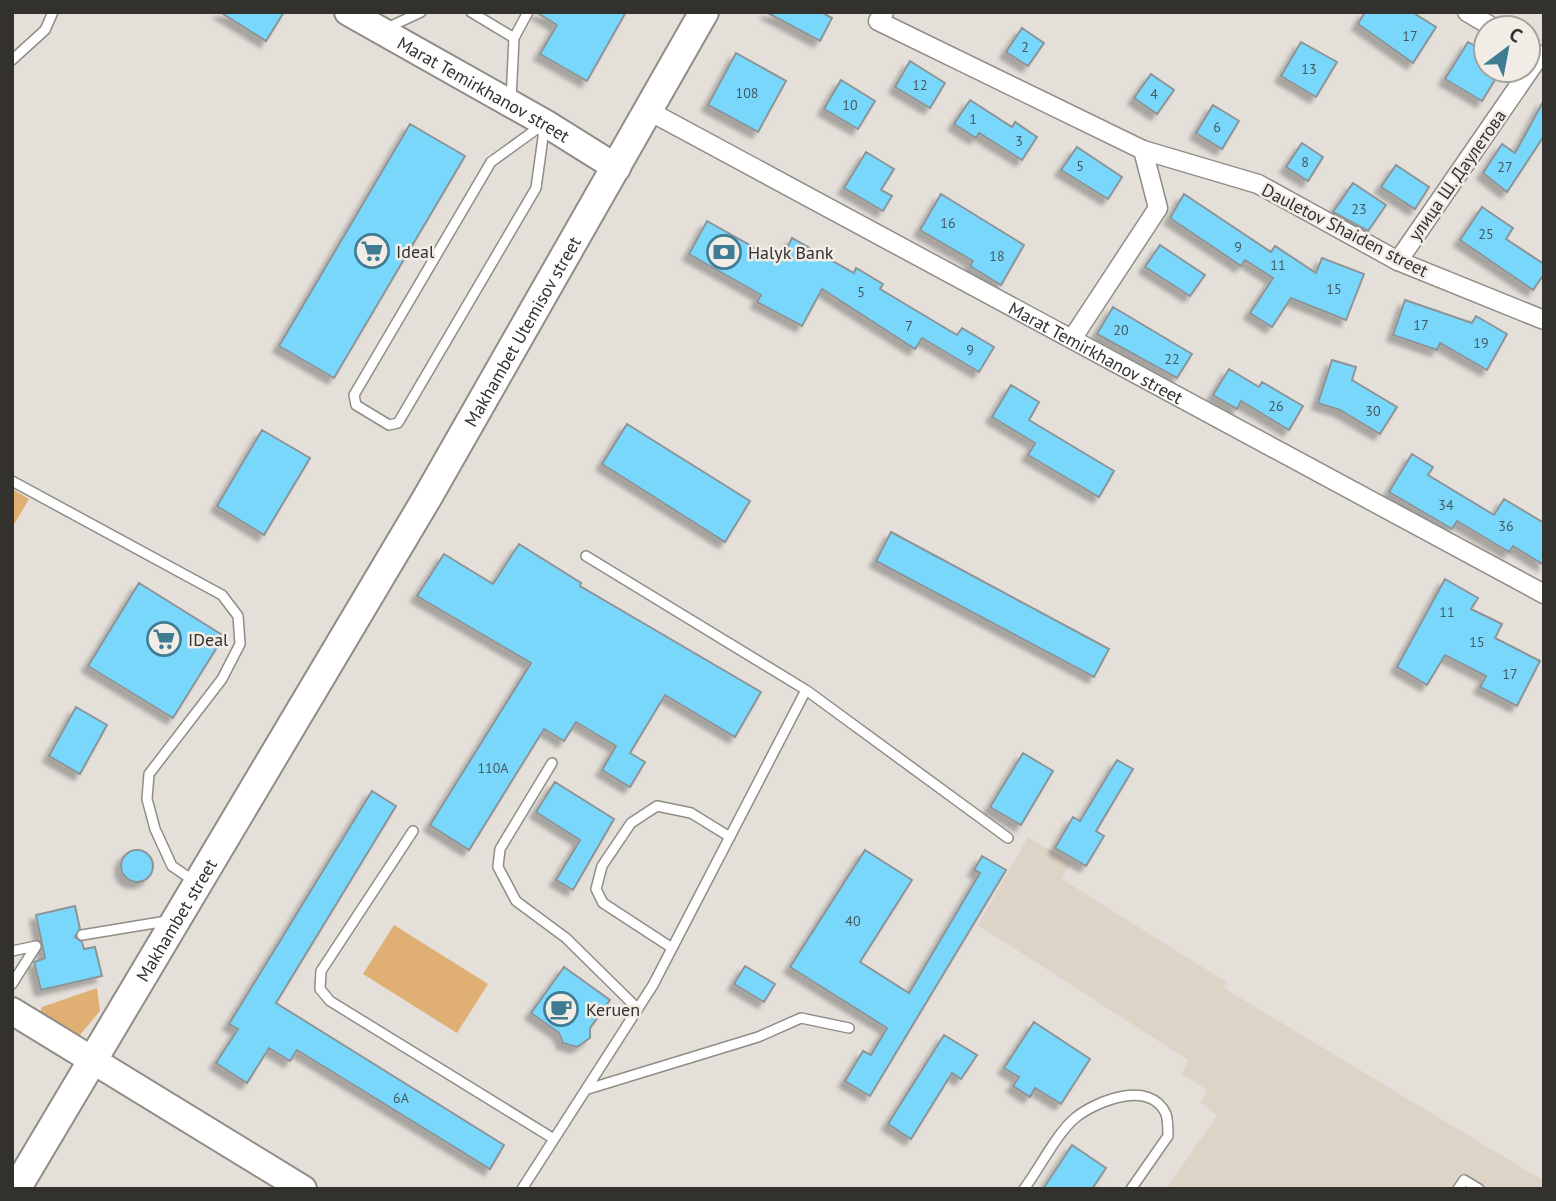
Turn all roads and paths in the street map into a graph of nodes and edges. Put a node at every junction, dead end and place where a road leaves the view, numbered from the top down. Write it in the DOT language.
graph roads {
  1 [pos="53,12"];
  2 [pos="348,12"];
  3 [pos="421,12"];
  4 [pos="471,12"];
  5 [pos="528,12"];
  6 [pos="704,12"];
  7 [pos="881,17"];
  8 [pos="380,22"];
  9 [pos="514,38"];
  10 [pos="12,60"];
  11 [pos="1516,84"];
  12 [pos="511,105"];
  13 [pos="649,111"];
  14 [pos="545,123"];
  15 [pos="1143,150"];
  16 [pos="617,168"];
  17 [pos="1398,261"];
  18 [pos="1544,320"];
  19 [pos="1072,339"];
  20 [pos="12,481"];
  21 [pos="586,556"];
  22 [pos="1544,594"];
  23 [pos="806,690"];
  24 [pos="552,763"];
  25 [pos="413,831"];
  26 [pos="730,837"];
  27 [pos="1008,838"];
  28 [pos="197,883"];
  29 [pos="175,920"];
  30 [pos="82,935"];
  31 [pos="673,948"];
  32 [pos="12,951"];
  33 [pos="12,984"];
  34 [pos="638,1009"];
  35 [pos="12,1011"];
  36 [pos="849,1028"];
  37 [pos="92,1059"];
  38 [pos="588,1088"];
  39 [pos="555,1139"];
  40 [pos="16,1189"];
  41 [pos="303,1189"];
  42 [pos="522,1189"];
  43 [pos="1024,1189"];
  44 [pos="1131,1189"];
  45 [pos="1458,1189"];
  46 [pos="1479,1189"];
  1 -- 10 [label="lane"];
  2 -- 8 [label="street, Marat Temirkhanov street"];
  3 -- 8 [label="lane"];
  4 -- 9 [label="lane"];
  5 -- 9 [label="lane"];
  6 -- 13 [label="main road, Makhambet Utemisov street"];
  7 -- 15 [label="street, Dauletov Shaiden street"];
  8 -- 12 [label="street, Marat Temirkhanov street"];
  9 -- 12 [label="lane"];
  11 -- 17 [label="street, улица Ш. Даулетова"];
  12 -- 14 [label="street, Marat Temirkhanov street"];
  13 -- 16 [label="main road, Makhambet Utemisov street"];
  13 -- 19 [label="street, Marat Temirkhanov street"];
  14 -- 14 [label="lane"];
  14 -- 16 [label="street, Marat Temirkhanov street"];
  15 -- 17 [label="street, Dauletov Shaiden street"];
  15 -- 19 [label="street"];
  16 -- 28 [label="main road, Makhambet Utemisov street"];
  17 -- 18 [label="street, Dauletov Shaiden street"];
  19 -- 22 [label="street, Marat Temirkhanov street"];
  20 -- 28 [label="lane"];
  21 -- 23 [label="lane"];
  23 -- 26 [label="lane"];
  23 -- 27 [label="lane"];
  24 -- 34 [label="lane"];
  25 -- 39 [label="lane"];
  26 -- 31 [label="lane"];
  26 -- 31 [label="lane"];
  28 -- 29 [label="main road, Makhambet street"];
  29 -- 30 [label="lane"];
  29 -- 37 [label="main road, Makhambet street"];
  31 -- 34 [label="lane"];
  32 -- 33 [label="lane"];
  34 -- 38 [label="lane"];
  35 -- 37 [label="street"];
  36 -- 38 [label="lane"];
  37 -- 40 [label="main road, Makhambet street"];
  37 -- 41 [label="street"];
  38 -- 39 [label="lane"];
  39 -- 42 [label="lane"];
  43 -- 44 [label="lane"];
  45 -- 46 [label="lane"];
}
